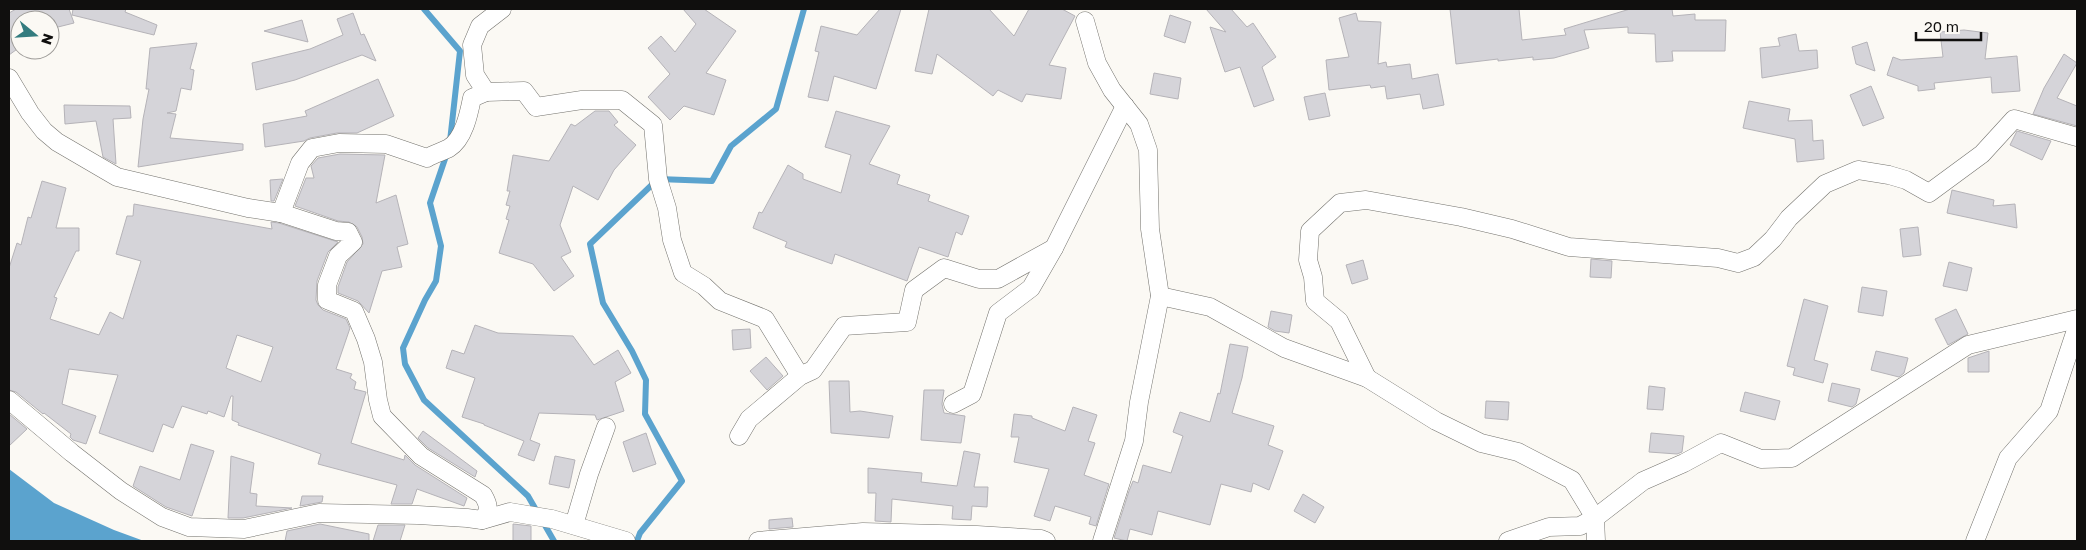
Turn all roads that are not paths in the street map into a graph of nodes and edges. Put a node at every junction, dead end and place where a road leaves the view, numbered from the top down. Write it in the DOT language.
graph roads {
  1 [pos="502,9"];
  2 [pos="1085,21"];
  3 [pos="9,78"];
  4 [pos="486,92"];
  5 [pos="1125,106"];
  6 [pos="2077,137"];
  7 [pos="281,214"];
  8 [pos="1054,248"];
  9 [pos="1160,296"];
  10 [pos="2077,319"];
  11 [pos="2077,327"];
  12 [pos="800,376"];
  13 [pos="1367,378"];
  14 [pos="9,400"];
  15 [pos="953,404"];
  16 [pos="606,427"];
  17 [pos="739,436"];
  18 [pos="1595,518"];
  19 [pos="482,520"];
  20 [pos="574,525"];
  21 [pos="626,541"];
  22 [pos="758,541"];
  23 [pos="1046,541"];
  24 [pos="1102,541"];
  25 [pos="1508,541"];
  26 [pos="1596,541"];
  27 [pos="1974,541"];
  1 -- 4 [label="street"];
  2 -- 5 [label="street"];
  3 -- 7 [label="street"];
  4 -- 7 [label="street"];
  4 -- 12 [label="street"];
  5 -- 8 [label="street"];
  5 -- 9 [label="street"];
  6 -- 13 [label="street"];
  7 -- 19 [label="street"];
  8 -- 12 [label="street"];
  8 -- 15 [label="street"];
  9 -- 13 [label="street"];
  9 -- 24 [label="street"];
  10 -- 18 [label="street"];
  11 -- 27 [label="street"];
  12 -- 17 [label="street"];
  13 -- 18 [label="street"];
  14 -- 19 [label="street"];
  16 -- 20 [label="street"];
  18 -- 25 [label="street"];
  18 -- 26 [label="street"];
  19 -- 20 [label="street"];
  20 -- 21 [label="street"];
  22 -- 23 [label="street"];
}
